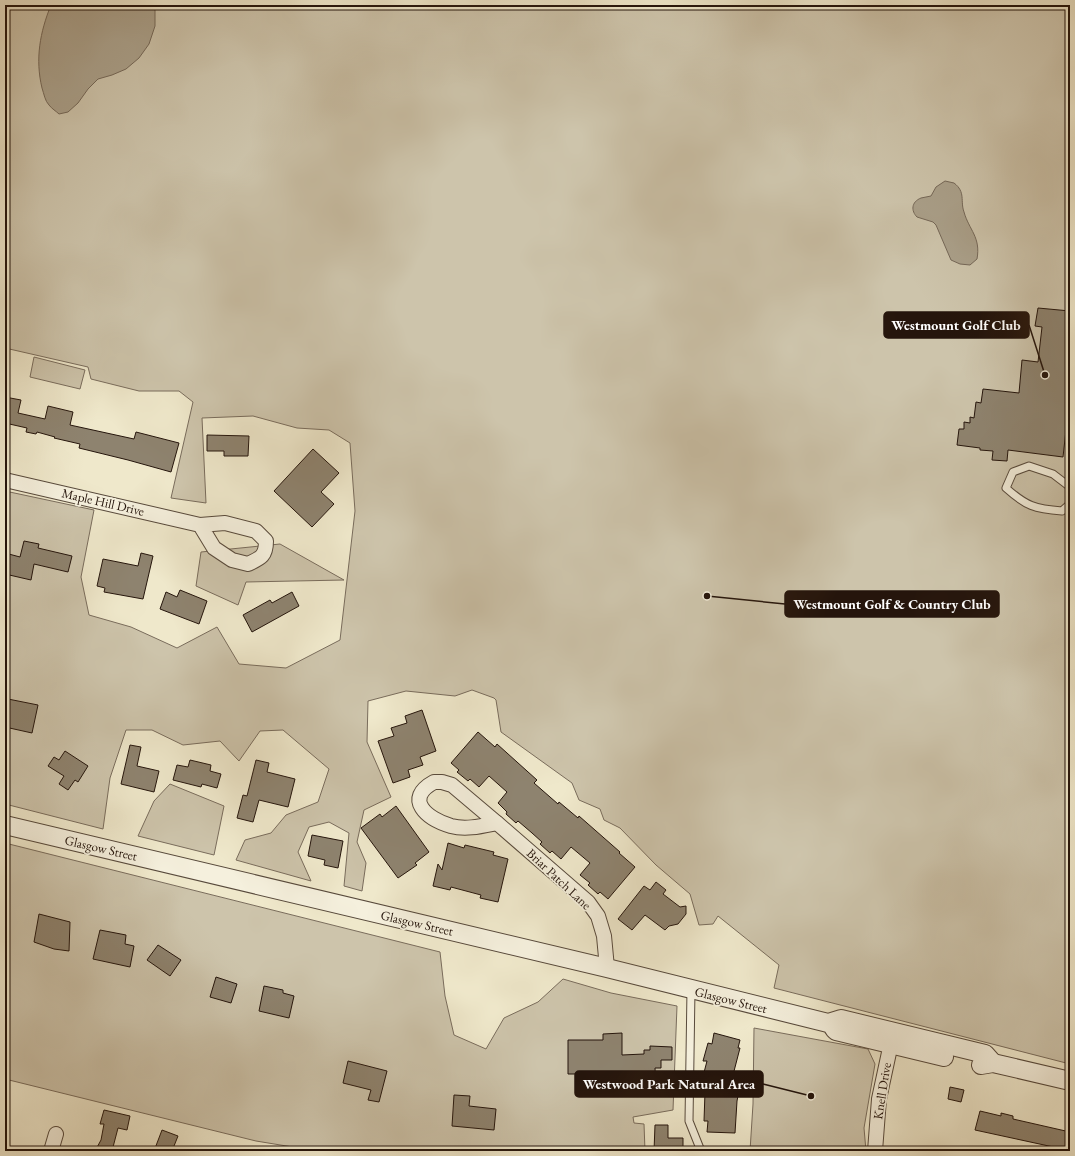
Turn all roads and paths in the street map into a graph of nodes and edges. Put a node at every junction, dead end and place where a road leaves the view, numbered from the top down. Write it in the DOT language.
graph roads {
  1 [pos="5,480"];
  2 [pos="1070,487"];
  3 [pos="1070,504"];
  4 [pos="200,525"];
  5 [pos="497,823"];
  6 [pos="5,825"];
  7 [pos="607,968"];
  8 [pos="691,990"];
  9 [pos="892,1038"];
  10 [pos="1070,1081"];
  11 [pos="56,1134"];
  12 [pos="51,1151"];
  13 [pos="701,1151"];
  14 [pos="875,1151"];
  1 -- 4 [label="street, Maple Hill Drive"];
  2 -- 3 [label="lane"];
  5 -- 5 [label="street, Briar Patch Lane"];
  5 -- 7 [label="street, Briar Patch Lane"];
  6 -- 7 [label="street, Glasgow Street"];
  7 -- 8 [label="street, Glasgow Street"];
  8 -- 9 [label="street, Glasgow Street"];
  8 -- 13 [label="lane"];
  9 -- 10 [label="street, Glasgow Street"];
  9 -- 14 [label="street, Knell Drive"];
  11 -- 12 [label="street"];
}
